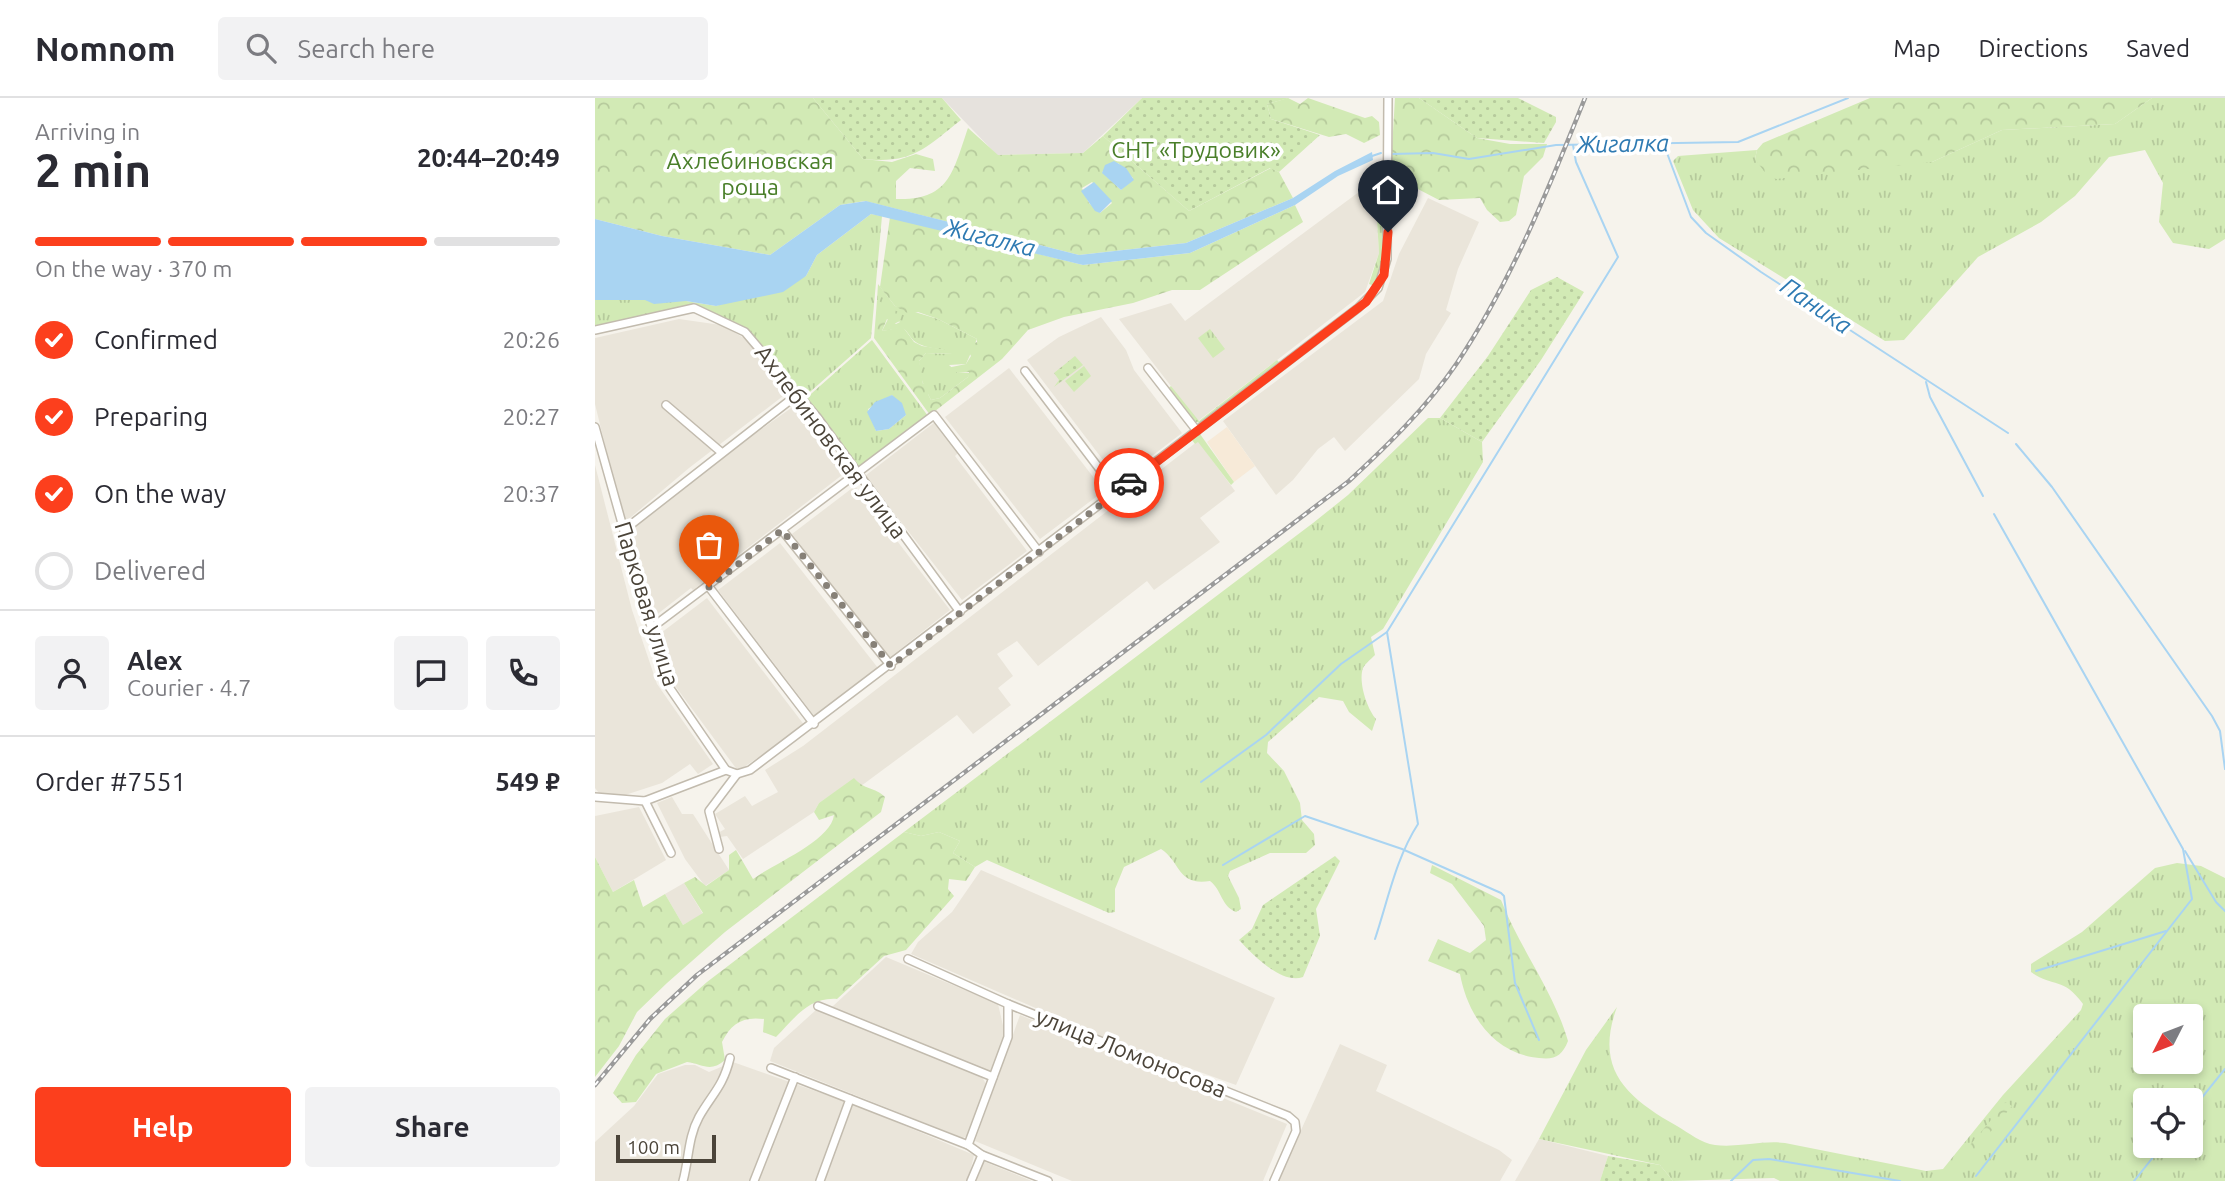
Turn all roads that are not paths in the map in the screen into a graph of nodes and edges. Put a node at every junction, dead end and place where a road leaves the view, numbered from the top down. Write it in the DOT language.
graph roads {
  1 [pos="1388,98"];
  2 [pos="595,330"];
  3 [pos="1148,368"];
  4 [pos="1025,371"];
  5 [pos="798,394"];
  6 [pos="666,405"];
  7 [pos="595,427"];
  8 [pos="1197,432"];
  9 [pos="721,452"];
  10 [pos="857,473"];
  11 [pos="1117,492"];
  12 [pos="624,530"];
  13 [pos="782,530"];
  14 [pos="1039,552"];
  15 [pos="709,587"];
  16 [pos="960,612"];
  17 [pos="650,629"];
  18 [pos="891,666"];
  19 [pos="814,724"];
  20 [pos="726,770"];
  21 [pos="737,774"];
  22 [pos="595,797"];
  23 [pos="645,801"];
  24 [pos="719,849"];
  25 [pos="671,853"];
  26 [pos="908,959"];
  27 [pos="1008,1004"];
  28 [pos="818,1006"];
  29 [pos="730,1058"];
  30 [pos="771,1068"];
  31 [pos="795,1077"];
  32 [pos="993,1077"];
  33 [pos="850,1098"];
  34 [pos="968,1145"];
  35 [pos="982,1155"];
  36 [pos="683,1181"];
  37 [pos="754,1181"];
  38 [pos="820,1181"];
  39 [pos="971,1181"];
  40 [pos="1048,1181"];
  41 [pos="1274,1181"];
  1 -- 8 [label="street"];
  2 -- 5 [label="street, Ахлебиновская улица"];
  3 -- 8 [label="street"];
  4 -- 11 [label="street"];
  5 -- 9 [label="street"];
  5 -- 10 [label="street, Ахлебиновская улица"];
  6 -- 9 [label="street"];
  7 -- 12 [label="street, Парковая улица"];
  8 -- 11 [label="street"];
  9 -- 12 [label="street"];
  10 -- 13 [label="street"];
  10 -- 14 [label="street"];
  10 -- 16 [label="street, Ахлебиновская улица"];
  11 -- 14 [label="street"];
  12 -- 17 [label="street, Парковая улица"];
  13 -- 15 [label="street"];
  13 -- 18 [label="street"];
  14 -- 16 [label="street"];
  15 -- 17 [label="street"];
  15 -- 19 [label="street"];
  16 -- 18 [label="street"];
  17 -- 20 [label="street, Парковая улица"];
  18 -- 19 [label="street"];
  19 -- 21 [label="street"];
  20 -- 21 [label="street"];
  20 -- 23 [label="street"];
  21 -- 24 [label="street"];
  22 -- 23 [label="street"];
  23 -- 25 [label="street"];
  26 -- 27 [label="street, улица Ломоносова"];
  27 -- 32 [label="street"];
  27 -- 41 [label="street, улица Ломоносова"];
  28 -- 32 [label="street"];
  29 -- 36 [label="street"];
  30 -- 31 [label="street"];
  31 -- 33 [label="street"];
  31 -- 37 [label="street"];
  32 -- 34 [label="street"];
  33 -- 34 [label="street"];
  33 -- 38 [label="street"];
  34 -- 35 [label="street"];
  35 -- 39 [label="street"];
  35 -- 40 [label="street"];
}
